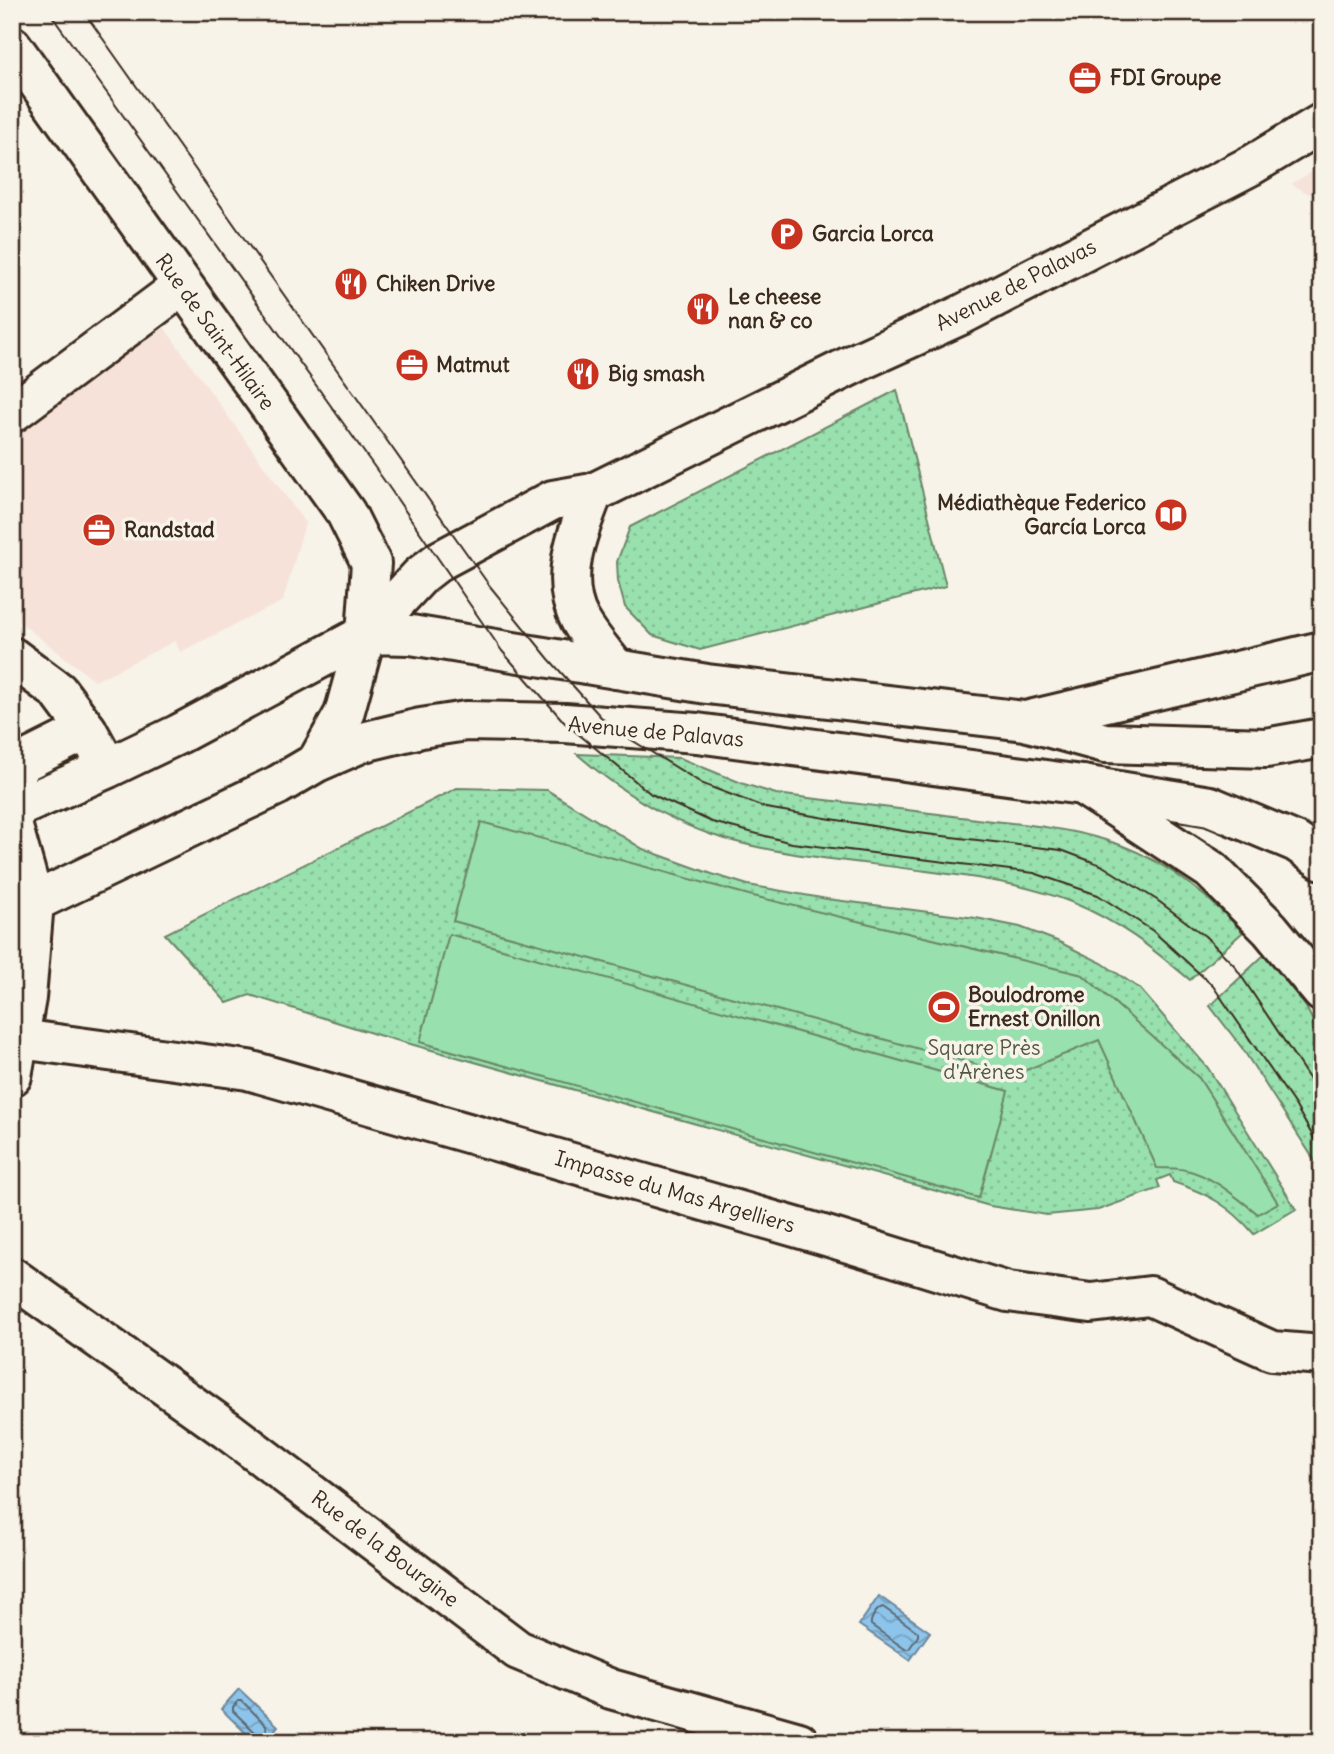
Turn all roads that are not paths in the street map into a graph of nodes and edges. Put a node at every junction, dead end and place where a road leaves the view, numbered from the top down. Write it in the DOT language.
graph roads {
  1 [pos="12,46"];
  2 [pos="1322,123"];
  3 [pos="182,286"];
  4 [pos="12,413"];
  5 [pos="593,494"];
  6 [pos="366,634"];
  7 [pos="1322,651"];
  8 [pos="12,657"];
  9 [pos="616,669"];
  10 [pos="1025,721"];
  11 [pos="88,730"];
  12 [pos="697,733"];
  13 [pos="1322,738"];
  14 [pos="317,762"];
  15 [pos="108,768"];
  16 [pos="1082,785"];
  17 [pos="12,796"];
  18 [pos="12,810"];
  19 [pos="12,824"];
  20 [pos="1322,860"];
  21 [pos="23,904"];
  22 [pos="1322,992"];
  23 [pos="20,1040"];
  24 [pos="12,1076"];
  25 [pos="12,1277"];
  26 [pos="1322,1355"];
  27 [pos="799,1742"];
  1 -- 3 [label="street, Rue de Saint-Hilaire"];
  2 -- 5 [label="street, Avenue de Palavas"];
  3 -- 4 [label="street"];
  3 -- 6 [label="street, Rue de Saint-Hilaire"];
  5 -- 6 [label="street, Avenue de Palavas"];
  5 -- 9 [label="street"];
  6 -- 9 [label="street, Avenue de Palavas"];
  6 -- 14 [label="street, Rue de Saint-Hilaire"];
  6 -- 15 [label="street, Avenue de Palavas"];
  7 -- 10 [label="street"];
  8 -- 11 [label="street"];
  9 -- 10 [label="street, Avenue de Palavas"];
  9 -- 12 [label="street"];
  10 -- 13 [label="street, Avenue de Palavas"];
  11 -- 15 [label="street"];
  11 -- 17 [label="street"];
  12 -- 14 [label="street, Avenue de Palavas"];
  12 -- 16 [label="street, Avenue de Palavas"];
  14 -- 21 [label="street, Avenue de Palavas"];
  15 -- 18 [label="street, Avenue de Palavas"];
  16 -- 20 [label="street, Avenue de Palavas"];
  16 -- 22 [label="street"];
  19 -- 21 [label="street"];
  21 -- 23 [label="street"];
  23 -- 24 [label="street"];
  23 -- 26 [label="street, Impasse du Mas Argelliers"];
  25 -- 27 [label="street, Rue de la Bourgine"];
}
